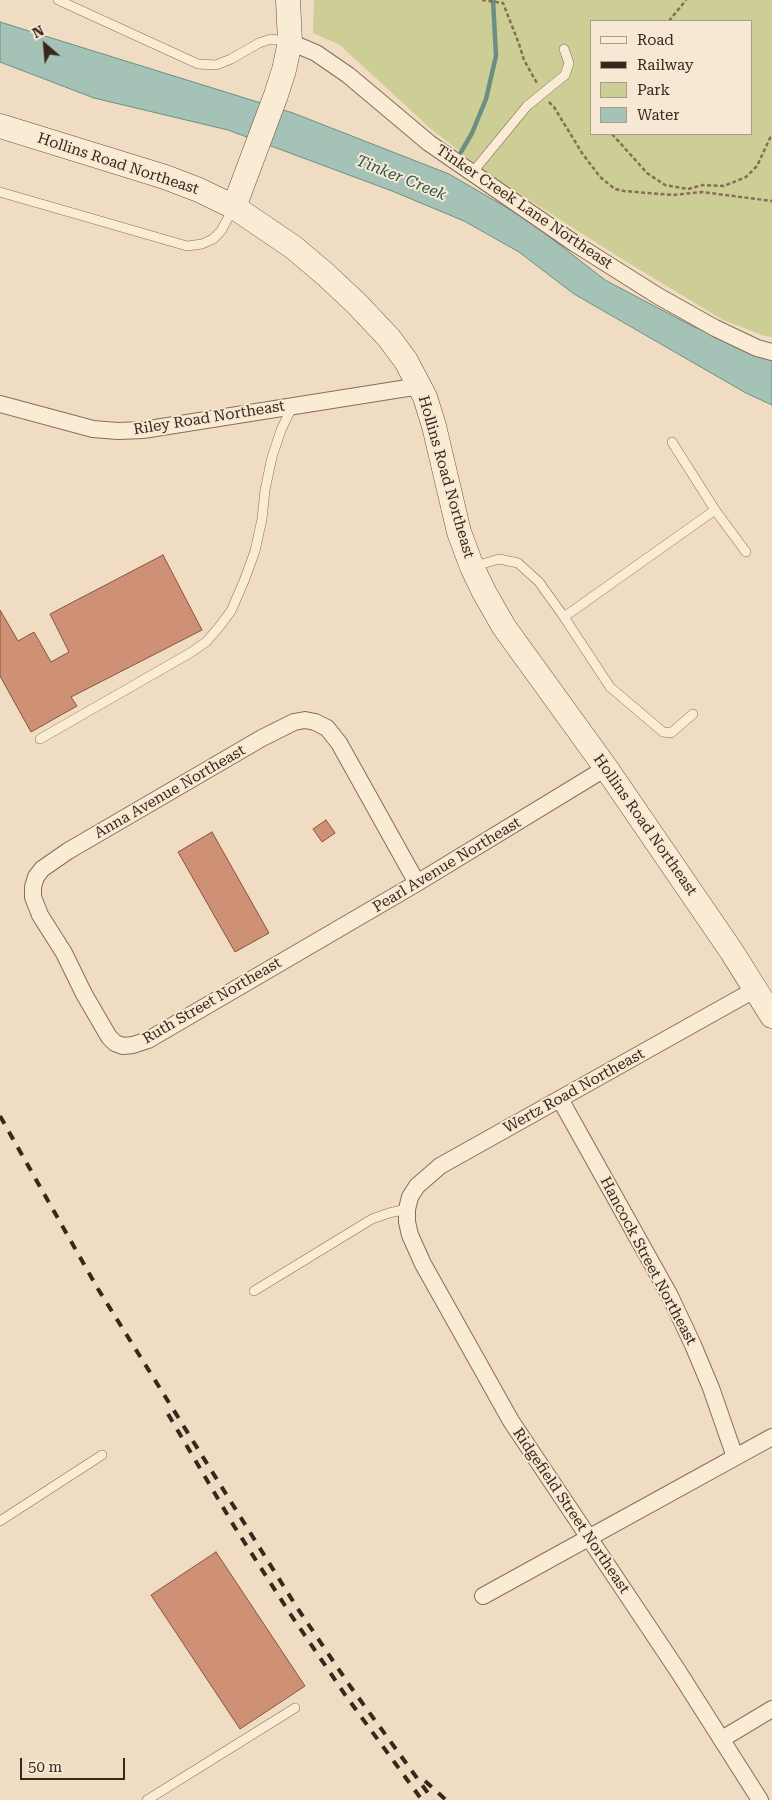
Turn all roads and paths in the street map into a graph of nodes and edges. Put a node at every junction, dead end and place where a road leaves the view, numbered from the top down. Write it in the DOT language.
graph roads {
  1 [pos="58,0"];
  2 [pos="288,0"];
  3 [pos="482,0"];
  4 [pos="686,0"];
  5 [pos="671,20"];
  6 [pos="290,42"];
  7 [pos="564,49"];
  8 [pos="538,85"];
  9 [pos="548,102"];
  10 [pos="0,126"];
  11 [pos="613,135"];
  12 [pos="772,137"];
  13 [pos="472,173"];
  14 [pos="0,192"];
  15 [pos="772,201"];
  16 [pos="234,207"];
  17 [pos="772,352"];
  18 [pos="420,386"];
  19 [pos="0,404"];
  20 [pos="293,405"];
  21 [pos="672,442"];
  22 [pos="715,510"];
  23 [pos="746,552"];
  24 [pos="472,567"];
  25 [pos="564,617"];
  26 [pos="693,714"];
  27 [pos="40,739"];
  28 [pos="606,768"];
  29 [pos="83,843"];
  30 [pos="418,883"];
  31 [pos="287,959"];
  32 [pos="756,989"];
  33 [pos="772,1016"];
  34 [pos="560,1099"];
  35 [pos="407,1209"];
  36 [pos="254,1291"];
  37 [pos="772,1436"];
  38 [pos="102,1455"];
  39 [pos="735,1456"];
  40 [pos="0,1519"];
  41 [pos="589,1538"];
  42 [pos="484,1596"];
  43 [pos="295,1708"];
  44 [pos="772,1709"];
  45 [pos="722,1738"];
  46 [pos="147,1800"];
  47 [pos="760,1800"];
  1 -- 6 [label="lane"];
  2 -- 6 [label="main road"];
  3 -- 8 [label="path"];
  4 -- 5 [label="path"];
  6 -- 13 [label="street, Tinker Creek Lane Northeast"];
  6 -- 16 [label="main road"];
  7 -- 13 [label="lane"];
  9 -- 15 [label="path"];
  10 -- 16 [label="main road, Hollins Road Northeast"];
  11 -- 12 [label="path"];
  13 -- 17 [label="street, Tinker Creek Lane Northeast"];
  14 -- 16 [label="lane"];
  16 -- 18 [label="main road, Hollins Road Northeast"];
  18 -- 20 [label="street, Riley Road Northeast"];
  18 -- 24 [label="main road, Hollins Road Northeast"];
  19 -- 20 [label="street, Riley Road Northeast"];
  20 -- 27 [label="lane"];
  21 -- 22 [label="lane"];
  22 -- 23 [label="lane"];
  22 -- 25 [label="lane"];
  24 -- 25 [label="lane"];
  24 -- 28 [label="main road, Hollins Road Northeast"];
  25 -- 26 [label="lane"];
  28 -- 30 [label="street, Pearl Avenue Northeast"];
  28 -- 32 [label="main road, Hollins Road Northeast"];
  29 -- 30 [label="street, Anna Avenue Northeast"];
  29 -- 31 [label="street, Ruth Street Northeast"];
  30 -- 31 [label="street, Pearl Avenue Northeast"];
  32 -- 33 [label="main road, Hollins Road Northeast"];
  32 -- 34 [label="street, Wertz Road Northeast"];
  34 -- 35 [label="street, Wertz Road Northeast"];
  34 -- 39 [label="street, Hancock Street Northeast"];
  35 -- 36 [label="lane"];
  35 -- 41 [label="street, Ridgefield Street Northeast"];
  37 -- 39 [label="street"];
  38 -- 40 [label="lane"];
  39 -- 41 [label="street"];
  41 -- 42 [label="street"];
  41 -- 45 [label="street, Ridgefield Street Northeast"];
  43 -- 46 [label="lane"];
  44 -- 45 [label="street"];
  45 -- 47 [label="street, Ridgefield Street Northeast"];
}
